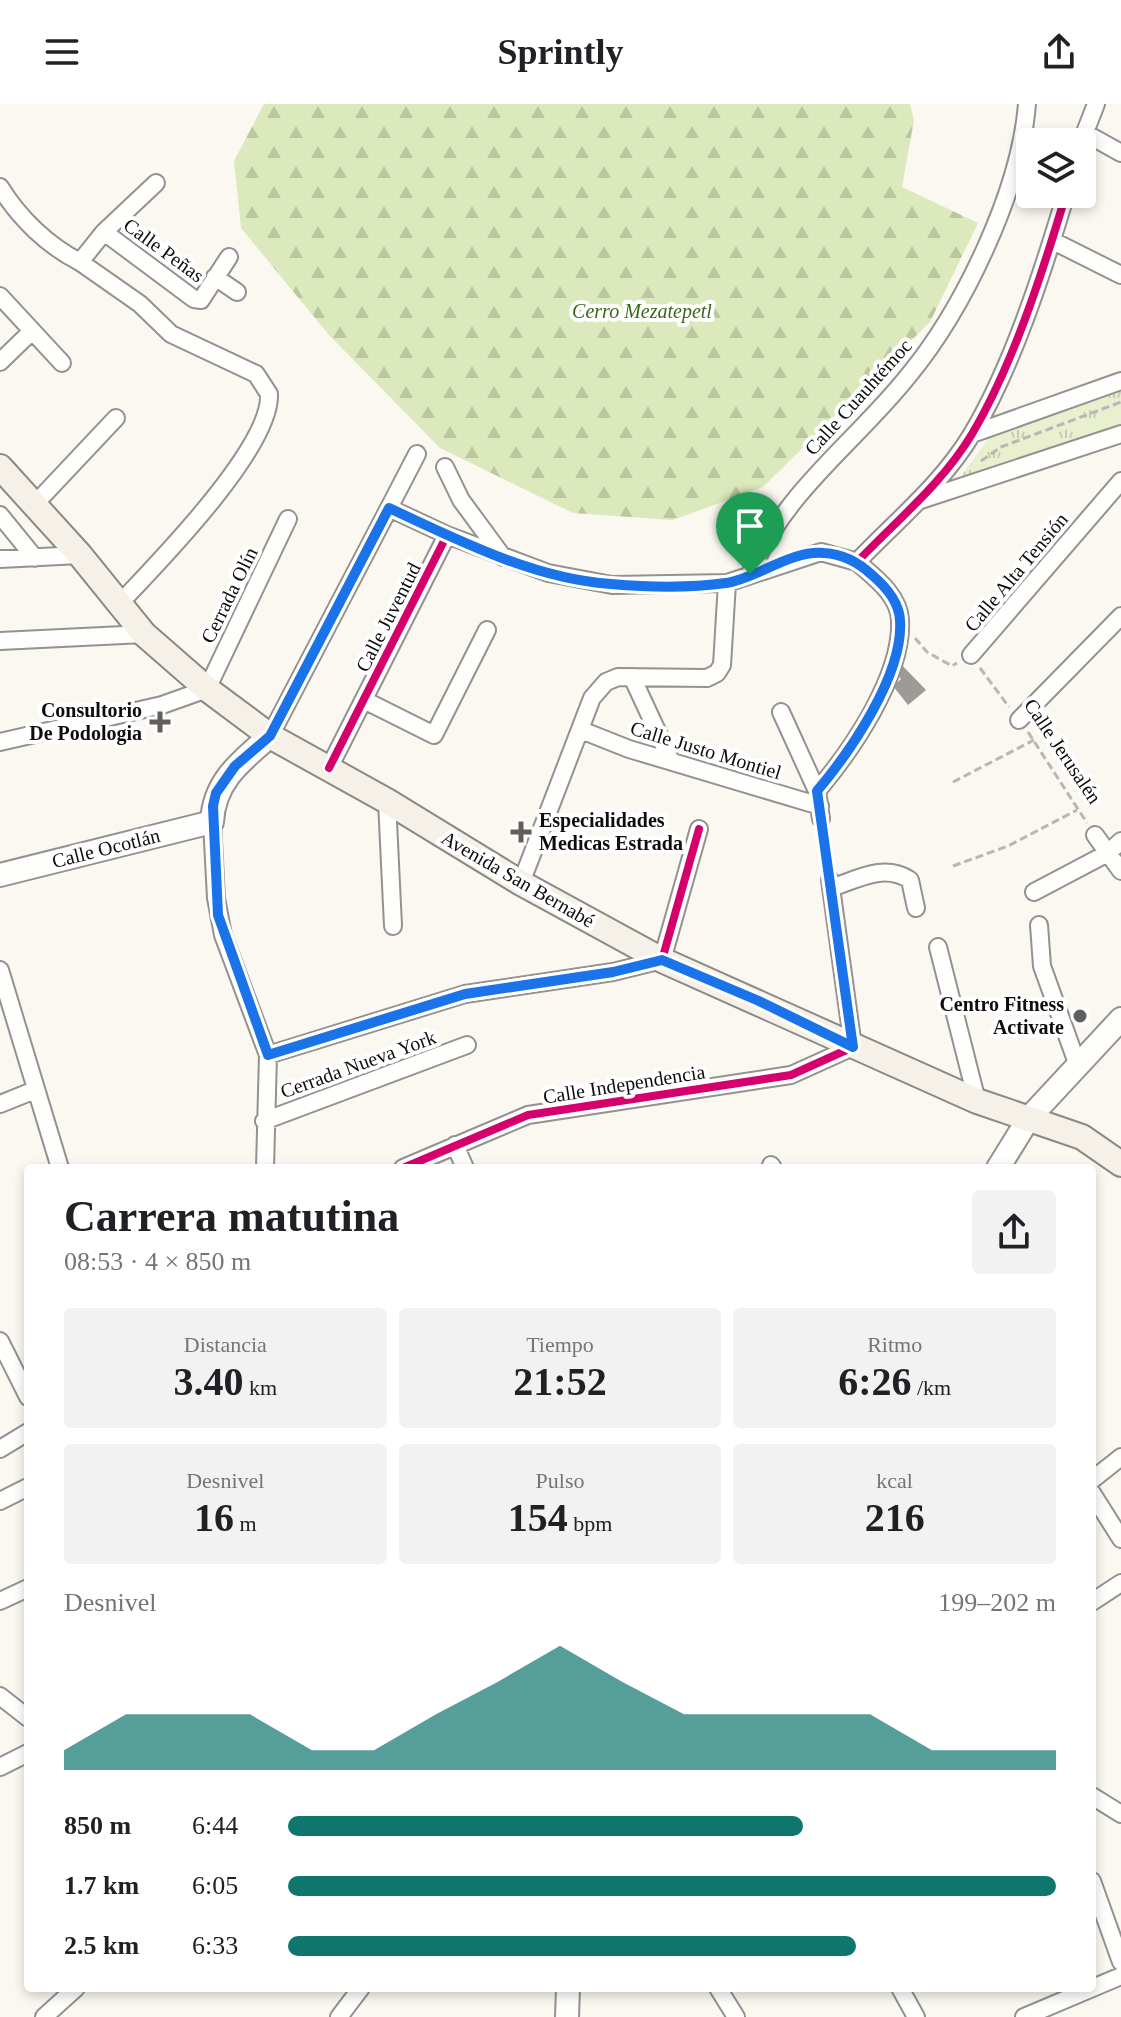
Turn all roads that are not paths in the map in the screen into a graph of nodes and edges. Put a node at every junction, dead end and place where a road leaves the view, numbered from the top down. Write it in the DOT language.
graph roads {
  1 [pos="1027,104"];
  2 [pos="1096,104"];
  3 [pos="1087,128"];
  4 [pos="1096,142"];
  5 [pos="1121,153"];
  6 [pos="156,183"];
  7 [pos="0,187"];
  8 [pos="1062,208"];
  9 [pos="104,232"];
  10 [pos="1053,241"];
  11 [pos="229,257"];
  12 [pos="80,262"];
  13 [pos="1121,275"];
  14 [pos="215,277"];
  15 [pos="237,292"];
  16 [pos="0,296"];
  17 [pos="32,331"];
  18 [pos="0,362"];
  19 [pos="62,363"];
  20 [pos="1121,381"];
  21 [pos="116,418"];
  22 [pos="972,434"];
  23 [pos="1121,434"];
  24 [pos="417,454"];
  25 [pos="0,467"];
  26 [pos="445,467"];
  27 [pos="1121,481"];
  28 [pos="921,500"];
  29 [pos="34,505"];
  30 [pos="389,508"];
  31 [pos="0,515"];
  32 [pos="288,519"];
  33 [pos="447,535"];
  34 [pos="80,555"];
  35 [pos="503,557"];
  36 [pos="35,558"];
  37 [pos="0,559"];
  38 [pos="857,562"];
  39 [pos="750,574"];
  40 [pos="727,583"];
  41 [pos="120,603"];
  42 [pos="1121,616"];
  43 [pos="487,630"];
  44 [pos="144,634"];
  45 [pos="0,641"];
  46 [pos="971,655"];
  47 [pos="632,677"];
  48 [pos="207,689"];
  49 [pos="364,700"];
  50 [pos="781,712"];
  51 [pos="1019,720"];
  52 [pos="581,730"];
  53 [pos="270,736"];
  54 [pos="0,742"];
  55 [pos="671,761"];
  56 [pos="329,768"];
  57 [pos="387,801"];
  58 [pos="819,805"];
  59 [pos="212,822"];
  60 [pos="699,829"];
  61 [pos="1095,835"];
  62 [pos="1121,841"];
  63 [pos="1108,853"];
  64 [pos="1121,871"];
  65 [pos="0,875"];
  66 [pos="521,883"];
  67 [pos="1034,892"];
  68 [pos="916,908"];
  69 [pos="1039,925"];
  70 [pos="393,926"];
  71 [pos="938,947"];
  72 [pos="662,960"];
  73 [pos="0,970"];
  74 [pos="7,1012"];
  75 [pos="1121,1019"];
  76 [pos="467,1045"];
  77 [pos="853,1047"];
  78 [pos="268,1055"];
  79 [pos="1077,1063"];
  80 [pos="35,1090"];
  81 [pos="977,1101"];
  82 [pos="0,1104"];
  83 [pos="1029,1118"];
  84 [pos="264,1121"];
  85 [pos="455,1145"];
  86 [pos="59,1164"];
  87 [pos="265,1164"];
  88 [pos="412,1164"];
  89 [pos="463,1164"];
  90 [pos="1000,1164"];
  91 [pos="1121,1164"];
  92 [pos="0,1341"];
  93 [pos="24,1389"];
  94 [pos="24,1434"];
  95 [pos="0,1449"];
  96 [pos="1121,1457"];
  97 [pos="1096,1477"];
  98 [pos="24,1489"];
  99 [pos="1096,1499"];
  100 [pos="0,1501"];
  101 [pos="1121,1539"];
  102 [pos="1121,1583"];
  103 [pos="24,1590"];
  104 [pos="1096,1599"];
  105 [pos="0,1601"];
  106 [pos="0,1696"];
  107 [pos="24,1715"];
  108 [pos="24,1755"];
  109 [pos="0,1767"];
  110 [pos="1096,1798"];
  111 [pos="1121,1814"];
  112 [pos="1096,1892"];
  113 [pos="1121,1962"];
  114 [pos="1121,1976"];
  115 [pos="1096,1987"];
  116 [pos="72,1992"];
  117 [pos="358,1992"];
  118 [pos="568,1992"];
  119 [pos="720,1992"];
  120 [pos="902,1992"];
  121 [pos="1083,1992"];
  122 [pos="44,2017"];
  123 [pos="339,2017"];
  124 [pos="567,2017"];
  125 [pos="736,2017"];
  126 [pos="916,2017"];
  127 [pos="1024,2017"];
  1 -- 39 [label="street, Calle Cuauhtémoc"];
  2 -- 3 [label="street"];
  4 -- 5 [label="street"];
  6 -- 9 [label="street"];
  7 -- 12 [label="street"];
  8 -- 10 [label="street"];
  9 -- 12 [label="street, Calle Peñas"];
  9 -- 14 [label="street, Calle Peñas"];
  10 -- 13 [label="street"];
  10 -- 22 [label="street"];
  11 -- 14 [label="street, Calle Peñas"];
  12 -- 41 [label="street"];
  14 -- 15 [label="street"];
  16 -- 17 [label="street"];
  17 -- 18 [label="street"];
  17 -- 19 [label="street"];
  20 -- 22 [label="street"];
  21 -- 29 [label="street"];
  22 -- 28 [label="street"];
  23 -- 28 [label="street"];
  24 -- 30 [label="street"];
  25 -- 29 [label="main road, Avenida San Bernabé"];
  26 -- 35 [label="street"];
  27 -- 46 [label="street, Calle Alta Tensión"];
  28 -- 38 [label="street"];
  29 -- 34 [label="main road, Avenida San Bernabé"];
  30 -- 33 [label="street"];
  30 -- 53 [label="street"];
  31 -- 36 [label="street"];
  32 -- 48 [label="street, Cerrada Olín"];
  33 -- 35 [label="street"];
  33 -- 49 [label="street, Calle Juventud"];
  34 -- 36 [label="street"];
  34 -- 41 [label="main road, Avenida San Bernabé"];
  35 -- 40 [label="street"];
  36 -- 37 [label="street"];
  38 -- 39 [label="street"];
  38 -- 58 [label="street"];
  39 -- 40 [label="street"];
  40 -- 47 [label="street"];
  41 -- 44 [label="main road, Avenida San Bernabé"];
  42 -- 51 [label="street"];
  43 -- 49 [label="street"];
  44 -- 45 [label="street"];
  44 -- 48 [label="main road, Avenida San Bernabé"];
  47 -- 52 [label="street"];
  47 -- 55 [label="street"];
  48 -- 53 [label="main road, Avenida San Bernabé"];
  48 -- 54 [label="street"];
  49 -- 56 [label="street, Calle Juventud"];
  50 -- 58 [label="street"];
  52 -- 55 [label="street, Calle Justo Montiel"];
  52 -- 66 [label="street"];
  53 -- 56 [label="main road, Avenida San Bernabé"];
  53 -- 59 [label="street"];
  55 -- 58 [label="street, Calle Justo Montiel"];
  56 -- 57 [label="main road, Avenida San Bernabé"];
  57 -- 66 [label="main road, Avenida San Bernabé"];
  57 -- 70 [label="street"];
  59 -- 65 [label="street, Calle Ocotlán"];
  59 -- 78 [label="street"];
  60 -- 72 [label="street"];
  61 -- 63 [label="street, Calle Jerusalén"];
  62 -- 63 [label="street"];
  63 -- 64 [label="street, Calle Jerusalén"];
  63 -- 67 [label="street"];
  66 -- 72 [label="main road, Avenida San Bernabé"];
  68 -- 77 [label="street"];
  69 -- 79 [label="street"];
  71 -- 81 [label="street"];
  72 -- 77 [label="main road, Avenida San Bernabé"];
  72 -- 78 [label="street"];
  73 -- 74 [label="street"];
  74 -- 80 [label="street"];
  75 -- 79 [label="street"];
  76 -- 84 [label="street, Cerrada Nueva York"];
  77 -- 81 [label="main road, Avenida San Bernabé"];
  77 -- 85 [label="street, Calle Independencia"];
  78 -- 84 [label="street"];
  79 -- 83 [label="street"];
  80 -- 82 [label="street"];
  80 -- 86 [label="street"];
  81 -- 83 [label="main road, Avenida San Bernabé"];
  83 -- 90 [label="street"];
  83 -- 91 [label="main road, Avenida San Bernabé"];
  84 -- 87 [label="street"];
  85 -- 88 [label="street, Calle Independencia"];
  85 -- 89 [label="street"];
  92 -- 93 [label="street"];
  94 -- 95 [label="street"];
  96 -- 97 [label="street"];
  98 -- 100 [label="street"];
  99 -- 101 [label="street"];
  102 -- 104 [label="street"];
  103 -- 105 [label="street"];
  106 -- 107 [label="street"];
  108 -- 109 [label="street"];
  110 -- 111 [label="street"];
  112 -- 113 [label="street"];
  114 -- 115 [label="street"];
  116 -- 122 [label="street"];
  117 -- 123 [label="street"];
  118 -- 124 [label="street"];
  119 -- 125 [label="street"];
  120 -- 126 [label="street"];
  121 -- 127 [label="street"];
}
